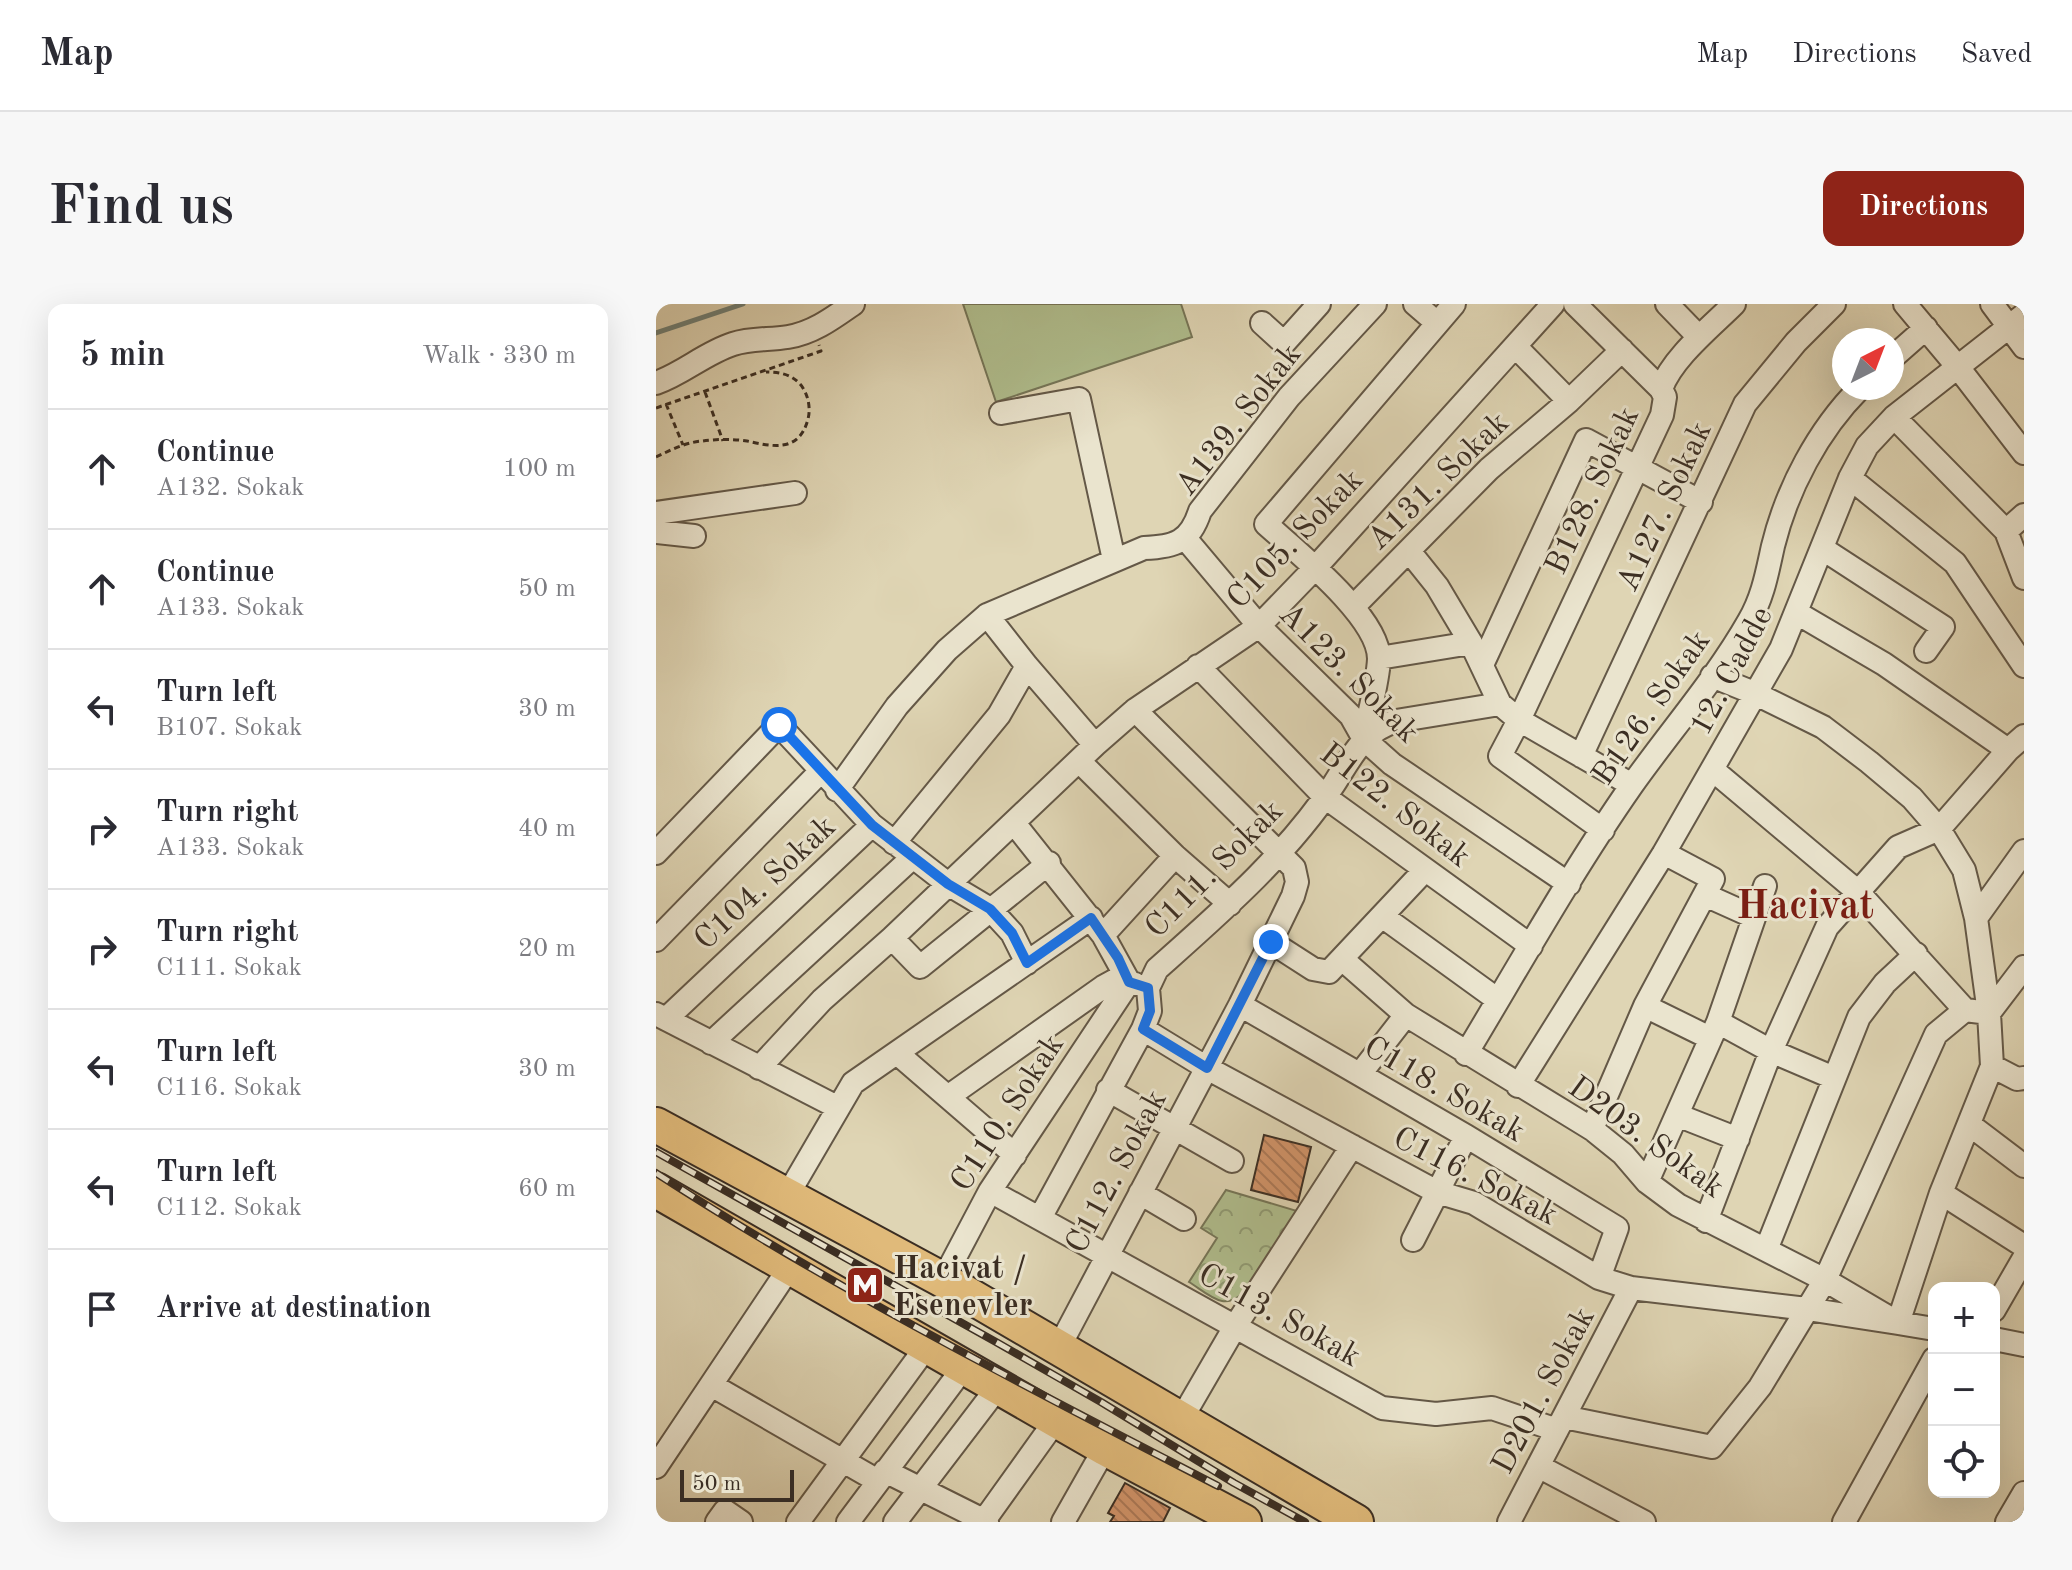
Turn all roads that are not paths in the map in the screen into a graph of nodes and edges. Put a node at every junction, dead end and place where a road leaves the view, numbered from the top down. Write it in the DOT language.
graph roads {
  1 [pos="853,304"];
  2 [pos="1319,304"];
  3 [pos="1375,304"];
  4 [pos="1415,304"];
  5 [pos="1454,304"];
  6 [pos="1553,304"];
  7 [pos="1575,304"];
  8 [pos="1667,304"];
  9 [pos="1734,304"];
  10 [pos="1834,304"];
  11 [pos="1905,304"];
  12 [pos="1992,304"];
  13 [pos="2016,321"];
  14 [pos="1262,323"];
  15 [pos="1437,323"];
  16 [pos="1926,328"];
  17 [pos="1699,337"];
  18 [pos="1515,346"];
  19 [pos="1904,347"];
  20 [pos="2024,347"];
  21 [pos="1622,350"];
  22 [pos="1957,366"];
  23 [pos="657,383"];
  24 [pos="1661,389"];
  25 [pos="1848,400"];
  26 [pos="1569,401"];
  27 [pos="1001,413"];
  28 [pos="1894,417"];
  29 [pos="2024,453"];
  30 [pos="1636,469"];
  31 [pos="1850,478"];
  32 [pos="795,493"];
  33 [pos="1701,502"];
  34 [pos="656,513"];
  35 [pos="2024,515"];
  36 [pos="2006,531"];
  37 [pos="656,532"];
  38 [pos="694,536"];
  39 [pos="1185,538"];
  40 [pos="1823,549"];
  41 [pos="1409,551"];
  42 [pos="1114,560"];
  43 [pos="1315,568"];
  44 [pos="2024,578"];
  45 [pos="1353,607"];
  46 [pos="1797,613"];
  47 [pos="987,615"];
  48 [pos="1259,626"];
  49 [pos="1471,643"];
  50 [pos="1926,651"];
  51 [pos="1379,658"];
  52 [pos="1482,665"];
  53 [pos="1027,666"];
  54 [pos="1198,666"];
  55 [pos="2024,666"];
  56 [pos="1712,676"];
  57 [pos="1754,693"];
  58 [pos="1500,704"];
  59 [pos="1135,710"];
  60 [pos="1519,720"];
  61 [pos="1364,739"];
  62 [pos="2016,743"];
  63 [pos="1087,753"];
  64 [pos="1581,756"];
  65 [pos="1713,770"];
  66 [pos="821,771"];
  67 [pos="1632,785"];
  68 [pos="837,790"];
  69 [pos="1325,797"];
  70 [pos="1014,823"];
  71 [pos="872,825"];
  72 [pos="1939,829"];
  73 [pos="1603,830"];
  74 [pos="894,843"];
  75 [pos="2024,851"];
  76 [pos="656,853"];
  77 [pos="1280,853"];
  78 [pos="1664,853"];
  79 [pos="1175,856"];
  80 [pos="913,857"];
  81 [pos="1049,863"];
  82 [pos="1424,871"];
  83 [pos="948,884"];
  84 [pos="1569,884"];
  85 [pos="1765,886"];
  86 [pos="1857,891"];
  87 [pos="1705,895"];
  88 [pos="1230,904"];
  89 [pos="990,909"];
  90 [pos="1382,916"];
  91 [pos="1754,917"];
  92 [pos="1976,918"];
  93 [pos="1097,926"];
  94 [pos="892,938"];
  95 [pos="656,940"];
  96 [pos="1271,942"];
  97 [pos="1531,946"];
  98 [pos="1916,954"];
  99 [pos="1342,959"];
  100 [pos="1027,963"];
  101 [pos="2024,967"];
  102 [pos="1138,985"];
  103 [pos="1498,1000"];
  104 [pos="1240,1005"];
  105 [pos="1645,1006"];
  106 [pos="1965,1010"];
  107 [pos="1989,1013"];
  108 [pos="1406,1015"];
  109 [pos="661,1017"];
  110 [pos="1143,1029"];
  111 [pos="1714,1030"];
  112 [pos="711,1043"];
  113 [pos="1771,1051"];
  114 [pos="898,1054"];
  115 [pos="1466,1054"];
  116 [pos="1992,1066"];
  117 [pos="759,1068"];
  118 [pos="1207,1068"];
  119 [pos="1360,1074"];
  120 [pos="1834,1078"];
  121 [pos="2024,1078"];
  122 [pos="1518,1086"];
  123 [pos="1108,1090"];
  124 [pos="949,1096"];
  125 [pos="837,1107"];
  126 [pos="1677,1115"];
  127 [pos="656,1125"];
  128 [pos="1970,1125"];
  129 [pos="1175,1129"];
  130 [pos="1592,1129"];
  131 [pos="1466,1136"];
  132 [pos="1738,1139"];
  133 [pos="1352,1146"];
  134 [pos="1015,1155"];
  135 [pos="1232,1161"];
  136 [pos="2024,1166"];
  137 [pos="1647,1182"];
  138 [pos="656,1190"];
  139 [pos="990,1191"];
  140 [pos="1437,1192"];
  141 [pos="1140,1193"];
  142 [pos="1941,1193"];
  143 [pos="787,1196"];
  144 [pos="1040,1218"];
  145 [pos="1184,1219"];
  146 [pos="1706,1221"];
  147 [pos="1413,1240"];
  148 [pos="2024,1246"];
  149 [pos="1766,1250"];
  150 [pos="1106,1254"];
  151 [pos="2024,1258"];
  152 [pos="790,1267"];
  153 [pos="1599,1278"];
  154 [pos="943,1280"];
  155 [pos="1825,1280"];
  156 [pos="1631,1288"];
  157 [pos="2000,1300"];
  158 [pos="1807,1309"];
  159 [pos="1898,1323"];
  160 [pos="1236,1325"];
  161 [pos="1928,1328"];
  162 [pos="2000,1340"];
  163 [pos="2024,1345"];
  164 [pos="927,1346"];
  165 [pos="1058,1349"];
  166 [pos="964,1367"];
  167 [pos="1928,1370"];
  168 [pos="713,1386"];
  169 [pos="998,1387"];
  170 [pos="1182,1418"];
  171 [pos="1056,1420"];
  172 [pos="1560,1424"];
  173 [pos="1105,1448"];
  174 [pos="843,1460"];
  175 [pos="1538,1466"];
  176 [pos="656,1467"];
  177 [pos="881,1476"];
  178 [pos="923,1489"];
  179 [pos="1231,1519"];
  180 [pos="798,1522"];
  181 [pos="848,1522"];
  182 [pos="895,1522"];
  183 [pos="985,1522"];
  184 [pos="1063,1522"];
  185 [pos="1356,1522"];
  186 [pos="1509,1522"];
  187 [pos="1644,1522"];
  188 [pos="1844,1522"];
  1 -- 23 [label="street"];
  2 -- 14 [label="street"];
  3 -- 39 [label="street, A139. Sokak"];
  4 -- 15 [label="street"];
  5 -- 15 [label="street"];
  6 -- 18 [label="street, C105. Sokak"];
  7 -- 21 [label="street"];
  8 -- 17 [label="street"];
  9 -- 17 [label="street, B128. Sokak"];
  10 -- 33 [label="street, A127. Sokak"];
  11 -- 16 [label="street"];
  12 -- 13 [label="street"];
  13 -- 20 [label="street"];
  13 -- 22 [label="street, 12. Cadde"];
  15 -- 43 [label="street"];
  16 -- 19 [label="street"];
  16 -- 22 [label="street"];
  17 -- 24 [label="street, B128. Sokak"];
  18 -- 26 [label="street"];
  18 -- 43 [label="street, C105. Sokak"];
  21 -- 24 [label="street"];
  21 -- 26 [label="street, A131. Sokak"];
  22 -- 28 [label="street, 12. Cadde"];
  22 -- 29 [label="street"];
  24 -- 30 [label="street, B128. Sokak"];
  25 -- 56 [label="street, B126. Sokak"];
  26 -- 41 [label="street, A131. Sokak"];
  27 -- 42 [label="street"];
  28 -- 31 [label="street, 12. Cadde"];
  28 -- 36 [label="street"];
  30 -- 33 [label="street"];
  30 -- 52 [label="street"];
  30 -- 60 [label="street, B128. Sokak"];
  31 -- 40 [label="street, 12. Cadde"];
  31 -- 55 [label="street"];
  32 -- 34 [label="street"];
  33 -- 64 [label="street, A127. Sokak"];
  35 -- 36 [label="street"];
  36 -- 44 [label="street"];
  37 -- 38 [label="street"];
  39 -- 42 [label="street"];
  39 -- 48 [label="street, A123. Sokak"];
  40 -- 46 [label="street, 12. Cadde"];
  40 -- 50 [label="street"];
  41 -- 45 [label="street, A131. Sokak"];
  41 -- 49 [label="street"];
  42 -- 47 [label="street"];
  43 -- 45 [label="street"];
  43 -- 48 [label="street, C105. Sokak"];
  45 -- 51 [label="street"];
  46 -- 57 [label="street, 12. Cadde"];
  46 -- 62 [label="street"];
  47 -- 53 [label="street"];
  47 -- 68 [label="street"];
  48 -- 54 [label="street, C105. Sokak"];
  48 -- 61 [label="street, A123. Sokak"];
  49 -- 51 [label="street"];
  49 -- 52 [label="street"];
  51 -- 61 [label="street"];
  52 -- 58 [label="street"];
  53 -- 63 [label="street"];
  53 -- 74 [label="street"];
  54 -- 59 [label="street, C105. Sokak"];
  54 -- 69 [label="street, B122. Sokak"];
  56 -- 57 [label="street"];
  56 -- 67 [label="street, B126. Sokak"];
  57 -- 65 [label="street, 12. Cadde"];
  57 -- 72 [label="street"];
  58 -- 60 [label="street"];
  58 -- 61 [label="street, C111. Sokak"];
  59 -- 63 [label="street, C105. Sokak"];
  59 -- 77 [label="street"];
  60 -- 64 [label="street"];
  60 -- 73 [label="street, B128. Sokak"];
  61 -- 69 [label="street, C111. Sokak"];
  61 -- 84 [label="street, A123. Sokak"];
  62 -- 72 [label="street"];
  63 -- 70 [label="street, C105. Sokak"];
  63 -- 79 [label="street"];
  64 -- 67 [label="street"];
  65 -- 78 [label="street, 12. Cadde"];
  65 -- 86 [label="street"];
  66 -- 68 [label="street"];
  66 -- 76 [label="street"];
  66 -- 95 [label="street"];
  67 -- 73 [label="street, B126. Sokak"];
  68 -- 71 [label="street"];
  69 -- 77 [label="street, C111. Sokak"];
  69 -- 82 [label="street, B122. Sokak"];
  70 -- 81 [label="street"];
  70 -- 83 [label="street, C105. Sokak"];
  71 -- 74 [label="street"];
  71 -- 109 [label="street, C104. Sokak"];
  72 -- 86 [label="street"];
  72 -- 92 [label="street"];
  73 -- 84 [label="street, B126. Sokak"];
  74 -- 80 [label="street"];
  75 -- 92 [label="street"];
  77 -- 88 [label="street, C111. Sokak"];
  77 -- 96 [label="street, C112. Sokak"];
  78 -- 87 [label="street"];
  78 -- 122 [label="street, 12. Cadde"];
  79 -- 88 [label="street"];
  79 -- 93 [label="street"];
  80 -- 83 [label="street"];
  80 -- 112 [label="street"];
  81 -- 89 [label="street"];
  81 -- 93 [label="street"];
  82 -- 90 [label="street"];
  82 -- 97 [label="street, B122. Sokak"];
  83 -- 89 [label="street"];
  83 -- 94 [label="street, C105. Sokak"];
  84 -- 97 [label="street, B126. Sokak"];
  85 -- 91 [label="street"];
  86 -- 98 [label="street"];
  86 -- 113 [label="street"];
  87 -- 91 [label="street"];
  87 -- 105 [label="street"];
  88 -- 102 [label="street, C111. Sokak"];
  89 -- 94 [label="street"];
  89 -- 100 [label="street"];
  90 -- 99 [label="street"];
  90 -- 103 [label="street"];
  91 -- 111 [label="street"];
  92 -- 107 [label="street"];
  93 -- 100 [label="street"];
  93 -- 102 [label="street"];
  94 -- 117 [label="street, C105. Sokak"];
  96 -- 99 [label="street"];
  96 -- 104 [label="street, C112. Sokak"];
  97 -- 103 [label="street, B126. Sokak"];
  98 -- 106 [label="street"];
  98 -- 120 [label="street"];
  99 -- 108 [label="street, D203. Sokak"];
  100 -- 114 [label="street"];
  101 -- 107 [label="street"];
  102 -- 110 [label="street, C111. Sokak"];
  102 -- 124 [label="street"];
  102 -- 134 [label="street, C110. Sokak"];
  103 -- 115 [label="street, B126. Sokak"];
  104 -- 118 [label="street, C112. Sokak"];
  104 -- 119 [label="street, C118. Sokak"];
  105 -- 111 [label="street"];
  105 -- 130 [label="street"];
  106 -- 107 [label="street"];
  106 -- 155 [label="street"];
  107 -- 116 [label="street"];
  108 -- 115 [label="street, D203. Sokak"];
  108 -- 119 [label="street"];
  109 -- 112 [label="street"];
  110 -- 118 [label="street, C116. Sokak"];
  110 -- 123 [label="street, C111. Sokak"];
  111 -- 113 [label="street"];
  111 -- 126 [label="street"];
  112 -- 117 [label="street"];
  113 -- 120 [label="street"];
  113 -- 132 [label="street"];
  114 -- 124 [label="street"];
  114 -- 125 [label="street"];
  115 -- 122 [label="street, D203. Sokak"];
  116 -- 121 [label="street"];
  116 -- 128 [label="street"];
  117 -- 125 [label="street"];
  118 -- 129 [label="street, C112. Sokak"];
  118 -- 133 [label="street, C116. Sokak"];
  119 -- 131 [label="street, C118. Sokak"];
  120 -- 149 [label="street"];
  122 -- 130 [label="street, D203. Sokak"];
  123 -- 129 [label="street"];
  123 -- 144 [label="street, C111. Sokak"];
  124 -- 134 [label="street"];
  125 -- 143 [label="street"];
  126 -- 132 [label="street"];
  126 -- 137 [label="street"];
  127 -- 143 [label="highway"];
  128 -- 136 [label="street"];
  128 -- 142 [label="street"];
  129 -- 135 [label="street"];
  129 -- 141 [label="street, C112. Sokak"];
  130 -- 137 [label="street, D203. Sokak"];
  131 -- 140 [label="street"];
  131 -- 153 [label="street, C118. Sokak"];
  132 -- 146 [label="street"];
  133 -- 140 [label="street, C116. Sokak"];
  133 -- 160 [label="street"];
  134 -- 139 [label="street, C110. Sokak"];
  137 -- 146 [label="street, D203. Sokak"];
  138 -- 152 [label="highway"];
  139 -- 144 [label="street, C113. Sokak"];
  139 -- 154 [label="street, C110. Sokak"];
  140 -- 147 [label="street"];
  140 -- 153 [label="street, C116. Sokak"];
  141 -- 145 [label="street"];
  141 -- 150 [label="street, C112. Sokak"];
  142 -- 148 [label="street"];
  142 -- 159 [label="street"];
  143 -- 154 [label="highway"];
  144 -- 150 [label="street, C113. Sokak"];
  146 -- 149 [label="street, D203. Sokak"];
  149 -- 155 [label="street, D203. Sokak"];
  150 -- 160 [label="street, C113. Sokak"];
  150 -- 165 [label="street, C112. Sokak"];
  151 -- 157 [label="street"];
  152 -- 164 [label="highway"];
  152 -- 168 [label="street"];
  153 -- 156 [label="street, C116. Sokak"];
  154 -- 165 [label="highway"];
  155 -- 158 [label="street"];
  155 -- 159 [label="street, D203. Sokak"];
  156 -- 158 [label="street, C116. Sokak"];
  156 -- 172 [label="street, D201. Sokak"];
  158 -- 159 [label="street, C116. Sokak"];
  158 -- 172 [label="street, C113. Sokak"];
  159 -- 161 [label="street, D203. Sokak"];
  160 -- 170 [label="street"];
  160 -- 172 [label="street, C113. Sokak"];
  162 -- 163 [label="street"];
  164 -- 166 [label="highway"];
  164 -- 174 [label="street"];
  165 -- 170 [label="highway"];
  166 -- 169 [label="highway"];
  166 -- 177 [label="street"];
  167 -- 188 [label="street"];
  168 -- 174 [label="street"];
  168 -- 176 [label="street"];
  169 -- 171 [label="highway"];
  169 -- 178 [label="street"];
  170 -- 185 [label="highway"];
  171 -- 173 [label="highway"];
  171 -- 183 [label="street"];
  172 -- 175 [label="street, D201. Sokak"];
  173 -- 179 [label="highway"];
  173 -- 184 [label="street"];
  174 -- 177 [label="street"];
  174 -- 180 [label="street"];
  175 -- 186 [label="street, D201. Sokak"];
  175 -- 187 [label="street"];
  177 -- 178 [label="street"];
  177 -- 181 [label="street"];
  178 -- 182 [label="street"];
  178 -- 183 [label="street"];
}
